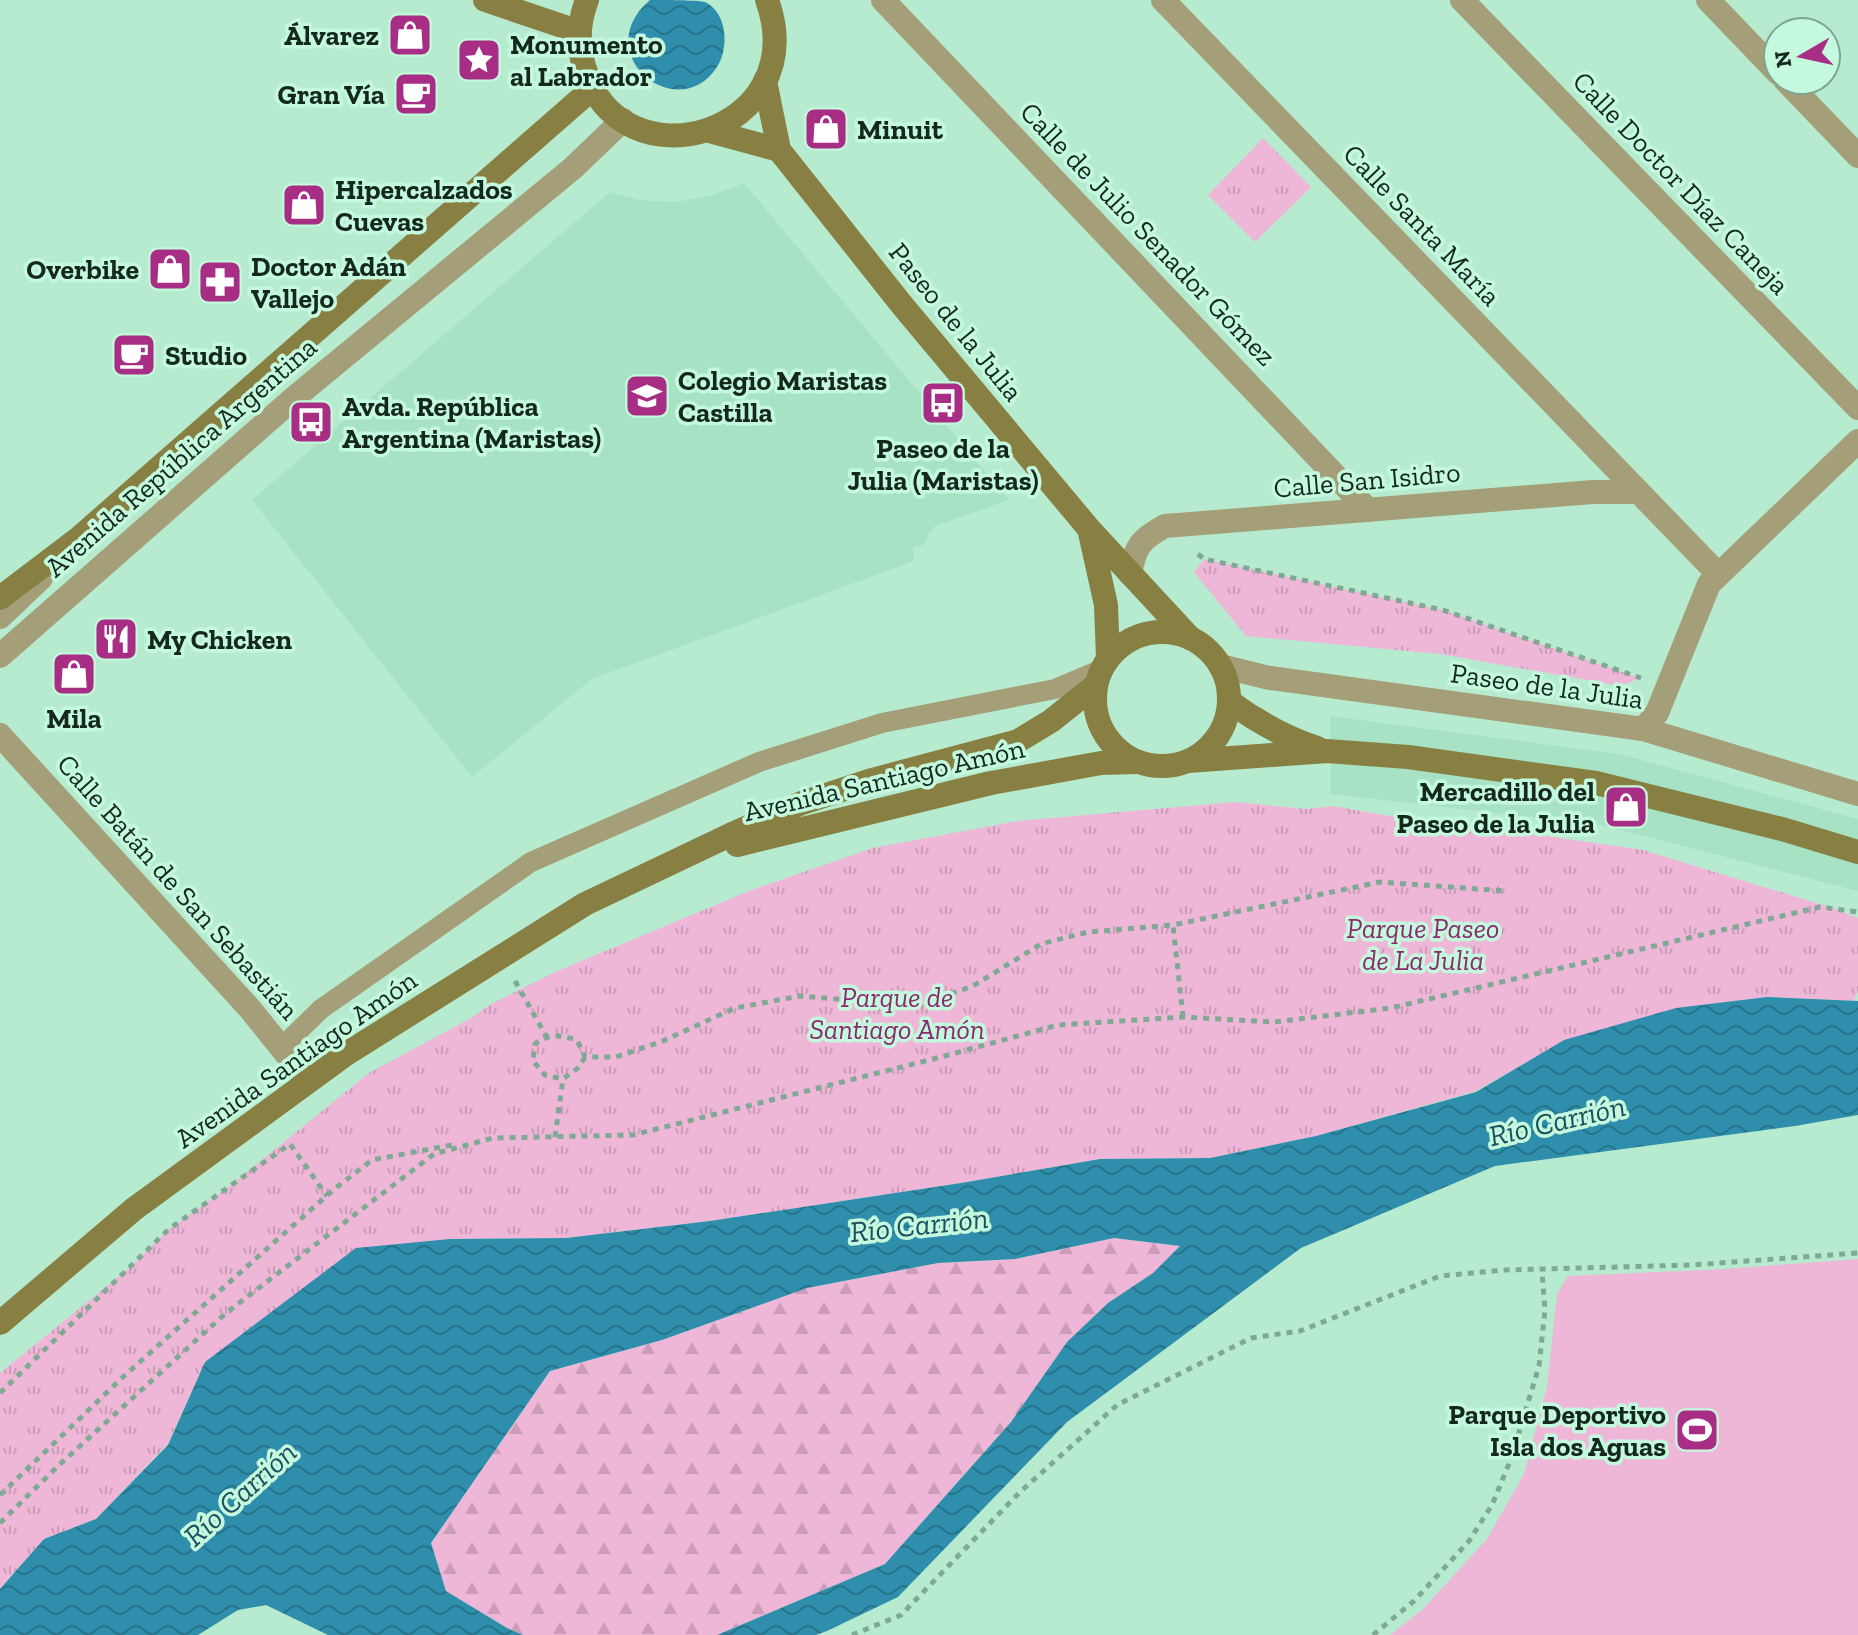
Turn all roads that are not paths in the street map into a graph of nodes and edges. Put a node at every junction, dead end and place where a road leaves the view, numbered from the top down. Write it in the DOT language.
graph roads {
  1 [pos="485,0"];
  2 [pos="587,0"];
  3 [pos="767,0"];
  4 [pos="883,0"];
  5 [pos="1163,0"];
  6 [pos="1462,0"];
  7 [pos="1708,0"];
  8 [pos="580,32"];
  9 [pos="1762,56"];
  10 [pos="765,81"];
  11 [pos="593,88"];
  12 [pos="1800,96"];
  13 [pos="623,120"];
  14 [pos="709,131"];
  15 [pos="779,150"];
  16 [pos="1858,156"];
  17 [pos="1858,408"];
  18 [pos="1858,441"];
  19 [pos="1638,492"];
  20 [pos="1368,510"];
  21 [pos="1090,530"];
  22 [pos="79,538"];
  23 [pos="1130,574"];
  24 [pos="1718,574"];
  25 [pos="0,598"];
  26 [pos="0,617"];
  27 [pos="1190,638"];
  28 [pos="0,656"];
  29 [pos="1220,666"];
  30 [pos="1101,672"];
  31 [pos="1229,701"];
  32 [pos="1643,729"];
  33 [pos="0,735"];
  34 [pos="1327,751"];
  35 [pos="1188,761"];
  36 [pos="1138,762"];
  37 [pos="1858,794"];
  38 [pos="1858,852"];
  39 [pos="647,876"];
  40 [pos="282,1047"];
  41 [pos="308,1081"];
  42 [pos="0,1323"];
  1 -- 8 [label="street"];
  2 -- 8 [label="street"];
  3 -- 10 [label="street"];
  4 -- 20 [label="street, Calle de Julio Senador Gómez"];
  5 -- 19 [label="street, Calle Santa María"];
  6 -- 17 [label="street, Calle Doctor Díaz Caneja"];
  7 -- 9 [label="street"];
  8 -- 11 [label="street"];
  10 -- 14 [label="street"];
  10 -- 15 [label="street, Paseo de la Julia"];
  11 -- 13 [label="street"];
  11 -- 22 [label="street, Avenida República Argentina"];
  12 -- 16 [label="street"];
  13 -- 14 [label="street"];
  13 -- 28 [label="street, Avenida República Argentina"];
  14 -- 15 [label="street"];
  15 -- 21 [label="street, Paseo de la Julia"];
  18 -- 24 [label="street"];
  19 -- 20 [label="street, Calle San Isidro"];
  19 -- 24 [label="street, Calle Santa María"];
  20 -- 23 [label="street, Calle San Isidro"];
  21 -- 23 [label="street, Paseo de la Julia"];
  21 -- 30 [label="street, Paseo de la Julia"];
  22 -- 25 [label="street, Avenida República Argentina"];
  22 -- 26 [label="street, Avenida República Argentina"];
  23 -- 27 [label="street, Paseo de la Julia"];
  24 -- 32 [label="street"];
  27 -- 29 [label="street"];
  27 -- 30 [label="street"];
  29 -- 31 [label="street"];
  29 -- 32 [label="street, Paseo de la Julia"];
  30 -- 36 [label="street"];
  30 -- 39 [label="street, Avenida Santiago Amón"];
  30 -- 40 [label="lane"];
  31 -- 34 [label="street"];
  31 -- 35 [label="street"];
  32 -- 37 [label="street, Paseo de la Julia"];
  33 -- 40 [label="street, Calle Batán de San Sebastián"];
  34 -- 35 [label="street"];
  34 -- 38 [label="street"];
  35 -- 36 [label="street"];
  36 -- 39 [label="street, Avenida Santiago Amón"];
  39 -- 41 [label="street, Avenida Santiago Amón"];
  40 -- 41 [label="street, Calle Batán de San Sebastián"];
  41 -- 42 [label="street, Avenida Santiago Amón"];
}
